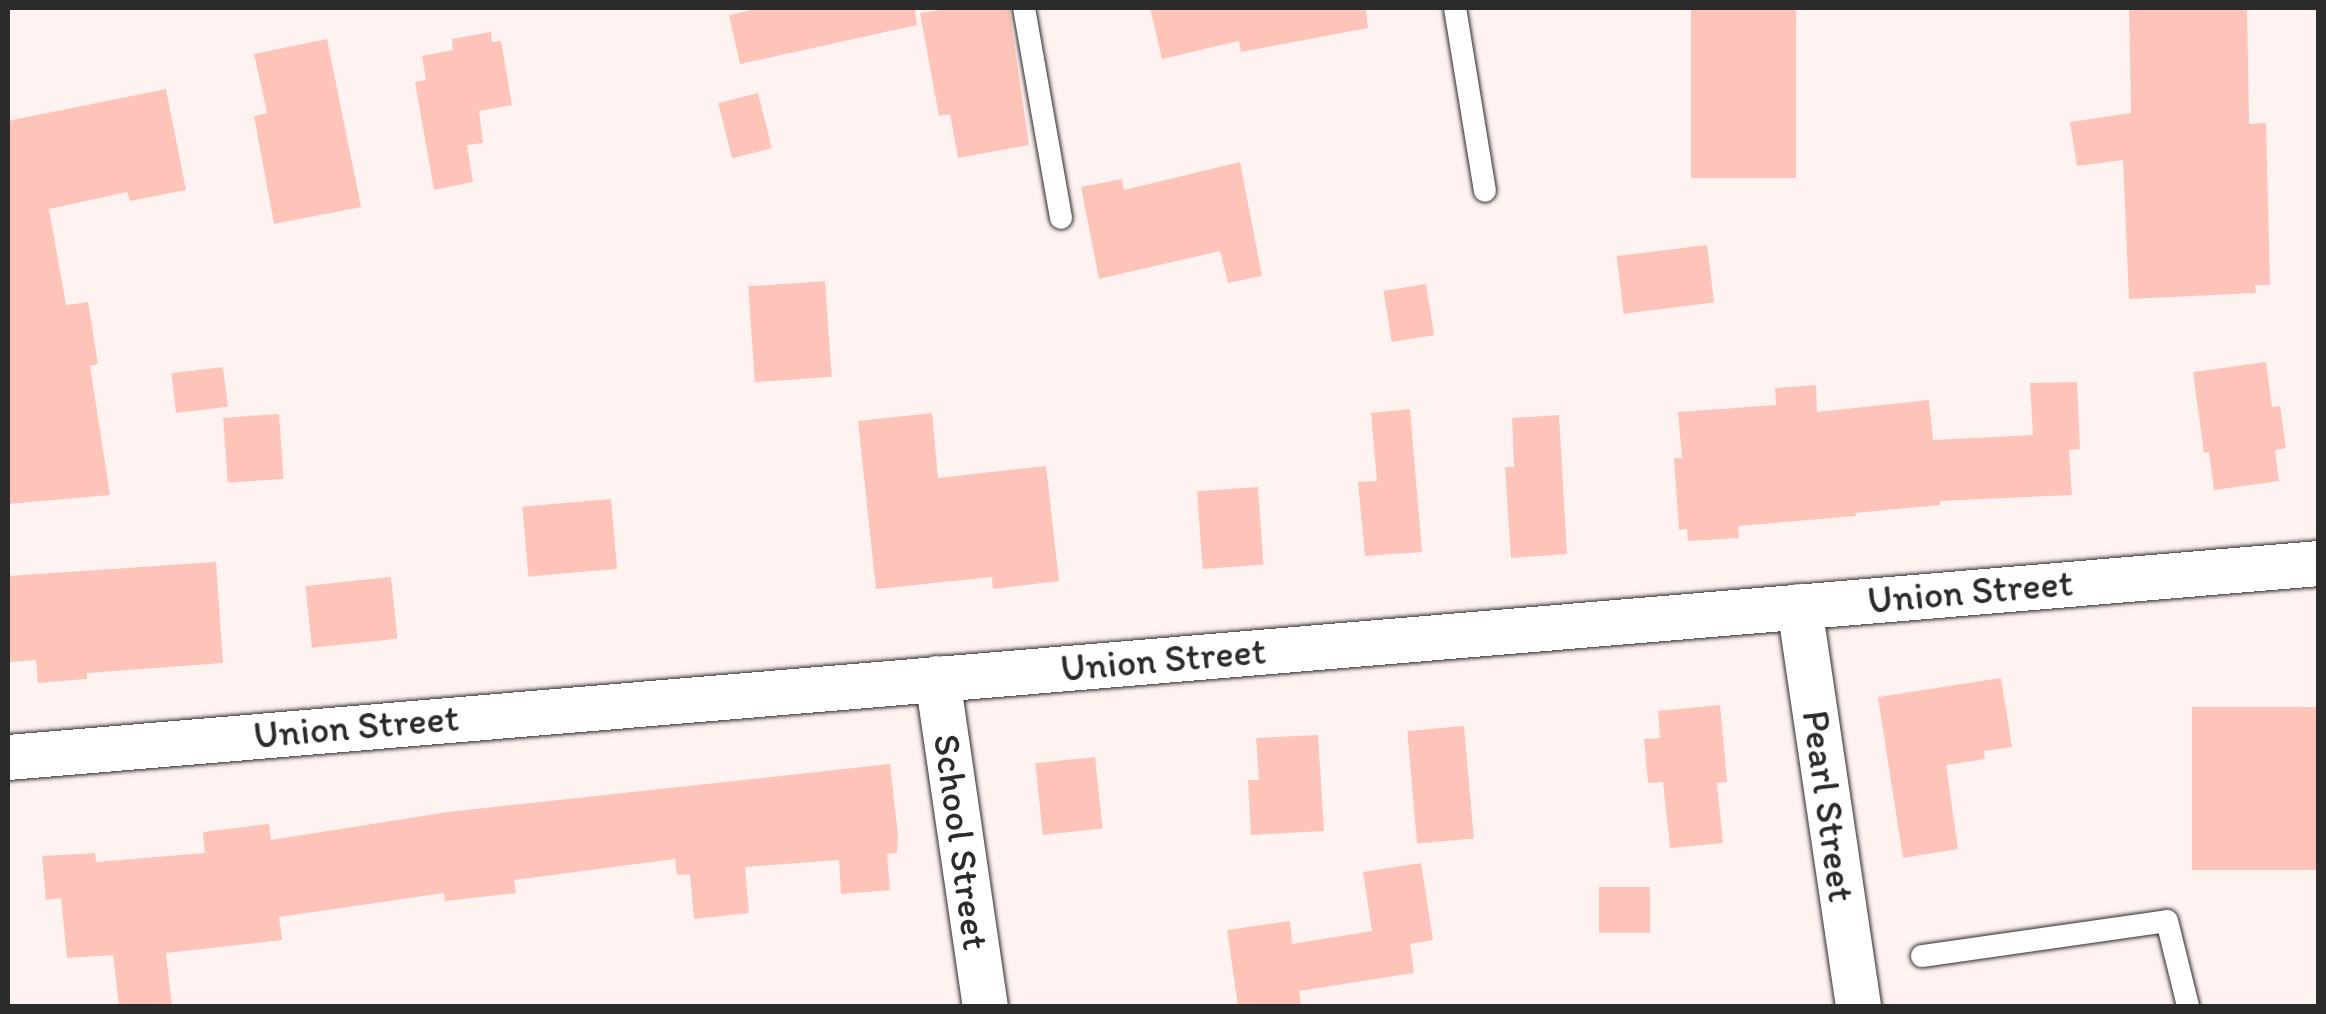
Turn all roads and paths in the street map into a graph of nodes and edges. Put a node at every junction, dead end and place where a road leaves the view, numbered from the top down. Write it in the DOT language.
graph roads {
  1 [pos="1024,8"];
  2 [pos="1455,8"];
  3 [pos="1485,190"];
  4 [pos="1060,218"];
  5 [pos="2318,563"];
  6 [pos="1799,606"];
  7 [pos="937,678"];
  8 [pos="8,757"];
  9 [pos="1922,956"];
  10 [pos="985,1006"];
  11 [pos="1858,1006"];
  12 [pos="2188,1006"];
  1 -- 4 [label="lane"];
  2 -- 3 [label="lane"];
  5 -- 6 [label="street, Union Street"];
  6 -- 7 [label="street, Union Street"];
  6 -- 11 [label="street, Pearl Street"];
  7 -- 8 [label="street, Union Street"];
  7 -- 10 [label="street, School Street"];
  9 -- 12 [label="lane"];
}
